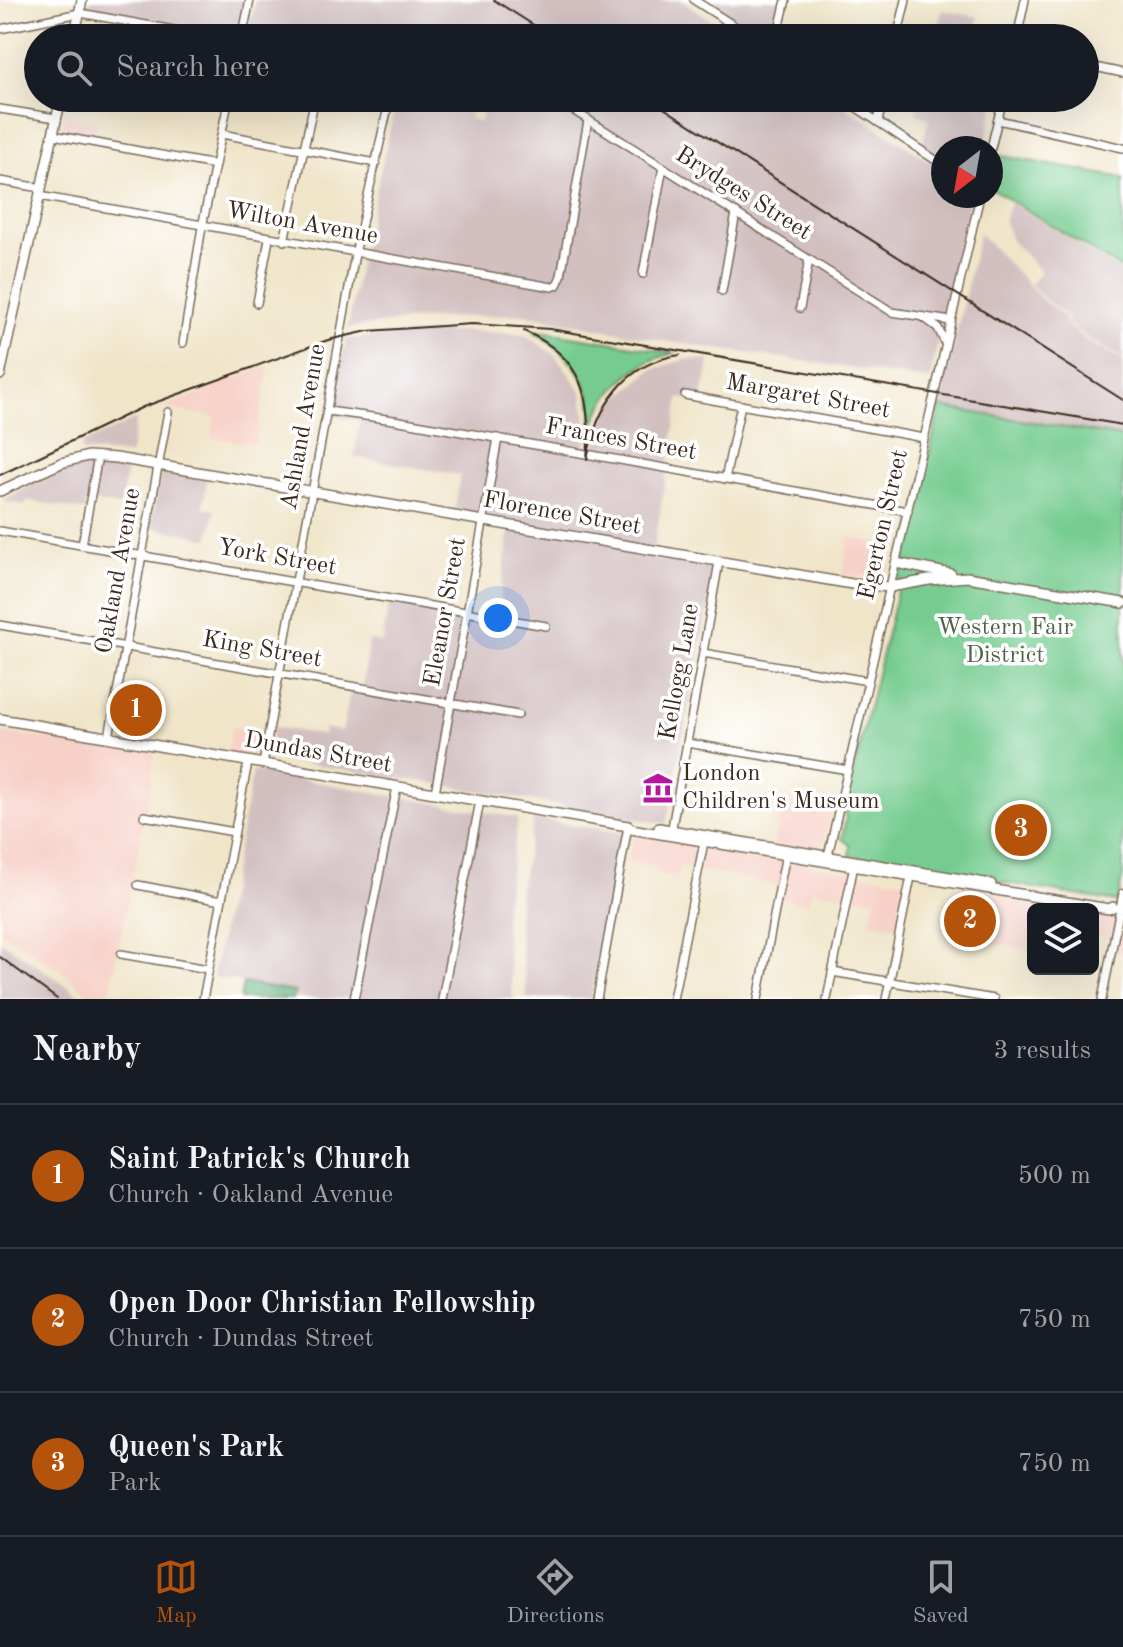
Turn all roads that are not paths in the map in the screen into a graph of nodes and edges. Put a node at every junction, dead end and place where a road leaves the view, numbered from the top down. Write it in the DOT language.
graph roads {
  1 [pos="82,0"];
  2 [pos="250,0"];
  3 [pos="694,0"];
  4 [pos="786,0"];
  5 [pos="906,0"];
  6 [pos="1025,0"];
  7 [pos="80,13"];
  8 [pos="24,24"];
  9 [pos="25,24"];
  10 [pos="77,24"];
  11 [pos="141,24"];
  12 [pos="245,24"];
  13 [pos="731,24"];
  14 [pos="780,24"];
  15 [pos="900,24"];
  16 [pos="1020,24"];
  17 [pos="0,29"];
  18 [pos="1099,68"];
  19 [pos="1123,73"];
  20 [pos="0,109"];
  21 [pos="58,112"];
  22 [pos="226,112"];
  23 [pos="312,112"];
  24 [pos="387,112"];
  25 [pos="576,112"];
  26 [pos="863,112"];
  27 [pos="880,112"];
  28 [pos="1000,112"];
  29 [pos="56,118"];
  30 [pos="588,120"];
  31 [pos="998,120"];
  32 [pos="878,122"];
  33 [pos="222,134"];
  34 [pos="53,135"];
  35 [pos="994,136"];
  36 [pos="304,148"];
  37 [pos="1123,148"];
  38 [pos="931,157"];
  39 [pos="376,163"];
  40 [pos="215,165"];
  41 [pos="663,167"];
  42 [pos="0,181"];
  43 [pos="40,192"];
  44 [pos="977,208"];
  45 [pos="736,213"];
  46 [pos="202,227"];
  47 [pos="269,239"];
  48 [pos="284,241"];
  49 [pos="355,254"];
  50 [pos="809,260"];
  51 [pos="643,274"];
  52 [pos="722,291"];
  53 [pos="257,303"];
  54 [pos="800,308"];
  55 [pos="920,315"];
  56 [pos="951,321"];
  57 [pos="5,330"];
  58 [pos="183,343"];
  59 [pos="945,345"];
  60 [pos="0,375"];
  61 [pos="685,395"];
  62 [pos="741,405"];
  63 [pos="328,411"];
  64 [pos="168,412"];
  65 [pos="498,438"];
  66 [pos="924,438"];
  67 [pos="98,456"];
  68 [pos="158,466"];
  69 [pos="725,479"];
  70 [pos="2,489"];
  71 [pos="313,491"];
  72 [pos="908,511"];
  73 [pos="482,521"];
  74 [pos="0,531"];
  75 [pos="82,545"];
  76 [pos="142,555"];
  77 [pos="719,562"];
  78 [pos="896,563"];
  79 [pos="967,577"];
  80 [pos="297,582"];
  81 [pos="890,587"];
  82 [pos="1123,603"];
  83 [pos="465,611"];
  84 [pos="0,625"];
  85 [pos="546,626"];
  86 [pos="126,647"];
  87 [pos="703,653"];
  88 [pos="279,673"];
  89 [pos="868,681"];
  90 [pos="450,703"];
  91 [pos="518,715"];
  92 [pos="0,719"];
  93 [pos="109,737"];
  94 [pos="687,743"];
  95 [pos="248,762"];
  96 [pos="263,764"];
  97 [pos="848,770"];
  98 [pos="397,787"];
  99 [pos="435,793"];
  100 [pos="480,801"];
  101 [pos="144,816"];
  102 [pos="628,826"];
  103 [pos="234,832"];
  104 [pos="671,832"];
  105 [pos="722,838"];
  106 [pos="704,842"];
  107 [pos="786,854"];
  108 [pos="827,858"];
  109 [pos="853,870"];
  110 [pos="911,874"];
  111 [pos="138,885"];
  112 [pos="1123,893"];
  113 [pos="221,901"];
  114 [pos="1118,908"];
  115 [pos="121,954"];
  116 [pos="208,969"];
  117 [pos="832,972"];
  118 [pos="890,982"];
  119 [pos="203,999"];
  120 [pos="354,999"];
  121 [pos="442,999"];
  122 [pos="597,999"];
  123 [pos="673,999"];
  124 [pos="758,999"];
  125 [pos="827,999"];
  126 [pos="886,999"];
  127 [pos="994,999"];
  128 [pos="1102,999"];
  1 -- 7 [label="main road"];
  2 -- 12 [label="street"];
  3 -- 13 [label="street"];
  4 -- 14 [label="street"];
  5 -- 15 [label="street"];
  6 -- 16 [label="street"];
  7 -- 9 [label="street"];
  7 -- 10 [label="main road"];
  7 -- 11 [label="street"];
  8 -- 17 [label="street"];
  18 -- 19 [label="street"];
  20 -- 29 [label="street"];
  21 -- 29 [label="main road"];
  22 -- 33 [label="street"];
  23 -- 36 [label="street"];
  24 -- 39 [label="street, Ashland Avenue"];
  25 -- 30 [label="street, Brydges Street"];
  26 -- 32 [label="street"];
  27 -- 32 [label="street"];
  28 -- 31 [label="street"];
  29 -- 34 [label="main road"];
  30 -- 41 [label="street, Brydges Street"];
  30 -- 49 [label="street, Wilton Avenue"];
  31 -- 35 [label="street"];
  31 -- 37 [label="street"];
  32 -- 38 [label="street"];
  33 -- 36 [label="street"];
  33 -- 40 [label="street"];
  34 -- 40 [label="street"];
  34 -- 43 [label="main road"];
  36 -- 39 [label="street"];
  36 -- 48 [label="street"];
  39 -- 49 [label="street, Ashland Avenue"];
  40 -- 46 [label="street"];
  41 -- 45 [label="street, Brydges Street"];
  41 -- 51 [label="street"];
  42 -- 43 [label="street, Wilton Avenue"];
  43 -- 46 [label="street, Wilton Avenue"];
  43 -- 57 [label="main road"];
  44 -- 56 [label="street, Egerton Street"];
  45 -- 50 [label="street, Brydges Street"];
  45 -- 52 [label="street"];
  46 -- 47 [label="street, Wilton Avenue"];
  46 -- 58 [label="street"];
  47 -- 48 [label="street, Wilton Avenue"];
  47 -- 53 [label="street"];
  48 -- 49 [label="street, Wilton Avenue"];
  49 -- 63 [label="street, Ashland Avenue"];
  50 -- 54 [label="street"];
  50 -- 55 [label="street, Brydges Street"];
  55 -- 56 [label="street, Brydges Street"];
  55 -- 59 [label="street"];
  56 -- 59 [label="street, Egerton Street"];
  57 -- 60 [label="main road"];
  59 -- 66 [label="street, Egerton Street"];
  61 -- 62 [label="street, Margaret Street"];
  62 -- 66 [label="street, Margaret Street"];
  62 -- 69 [label="street"];
  63 -- 65 [label="street, Frances Street"];
  63 -- 71 [label="street, Ashland Avenue"];
  64 -- 68 [label="street, Oakland Avenue"];
  65 -- 69 [label="street, Frances Street"];
  65 -- 73 [label="street, Eleanor Street"];
  66 -- 72 [label="street, Egerton Street"];
  67 -- 68 [label="main road, Florence Street"];
  67 -- 70 [label="main road, Florence Street"];
  67 -- 75 [label="street"];
  68 -- 71 [label="main road, Florence Street"];
  68 -- 76 [label="street, Oakland Avenue"];
  69 -- 72 [label="street, Frances Street"];
  71 -- 73 [label="main road, Florence Street"];
  71 -- 80 [label="street, Ashland Avenue"];
  72 -- 78 [label="street, Egerton Street"];
  73 -- 77 [label="main road, Florence Street"];
  73 -- 83 [label="street, Eleanor Street"];
  74 -- 75 [label="street, York Street"];
  75 -- 76 [label="street, York Street"];
  76 -- 80 [label="street, York Street"];
  76 -- 86 [label="street, Oakland Avenue"];
  77 -- 81 [label="main road, Florence Street"];
  77 -- 87 [label="street, Kellogg Lane"];
  78 -- 79 [label="main road"];
  78 -- 81 [label="street, Egerton Street"];
  79 -- 81 [label="main road, Florence Street"];
  79 -- 82 [label="main road, Florence Street"];
  80 -- 83 [label="street, York Street"];
  80 -- 88 [label="street, Ashland Avenue"];
  81 -- 89 [label="street, Egerton Street"];
  83 -- 85 [label="street, York Street"];
  83 -- 90 [label="street, Eleanor Street"];
  84 -- 86 [label="street, King Street"];
  86 -- 88 [label="street, King Street"];
  86 -- 93 [label="street, Oakland Avenue"];
  87 -- 89 [label="street"];
  87 -- 94 [label="street, Kellogg Lane"];
  88 -- 90 [label="street, King Street"];
  88 -- 96 [label="street, Ashland Avenue"];
  89 -- 97 [label="street, Egerton Street"];
  90 -- 91 [label="street, King Street"];
  90 -- 99 [label="street, Eleanor Street"];
  92 -- 93 [label="main road, Dundas Street"];
  93 -- 95 [label="main road, Dundas Street"];
  94 -- 97 [label="street"];
  94 -- 104 [label="street, Kellogg Lane"];
  95 -- 96 [label="main road, Dundas Street"];
  95 -- 103 [label="street"];
  96 -- 98 [label="main road, Dundas Street"];
  97 -- 108 [label="street, Egerton Street"];
  98 -- 99 [label="main road, Dundas Street"];
  98 -- 120 [label="street"];
  99 -- 100 [label="main road, Dundas Street"];
  100 -- 102 [label="main road, Dundas Street"];
  100 -- 121 [label="street"];
  101 -- 103 [label="street"];
  102 -- 104 [label="main road, Dundas Street"];
  102 -- 122 [label="street"];
  103 -- 113 [label="street"];
  104 -- 105 [label="main road, Dundas Street"];
  104 -- 106 [label="main road, Dundas Street"];
  105 -- 106 [label="main road"];
  105 -- 108 [label="main road, Dundas Street"];
  106 -- 107 [label="main road, Dundas Street"];
  106 -- 123 [label="street"];
  107 -- 108 [label="main road, Dundas Street"];
  107 -- 124 [label="street"];
  108 -- 110 [label="main road, Dundas Street"];
  109 -- 117 [label="street"];
  110 -- 114 [label="main road, Dundas Street"];
  110 -- 118 [label="street"];
  111 -- 113 [label="street"];
  112 -- 114 [label="street"];
  113 -- 116 [label="street"];
  114 -- 128 [label="street"];
  115 -- 116 [label="street"];
  116 -- 119 [label="street"];
  117 -- 118 [label="street"];
  117 -- 125 [label="street"];
  118 -- 126 [label="street"];
  118 -- 127 [label="street"];
}
